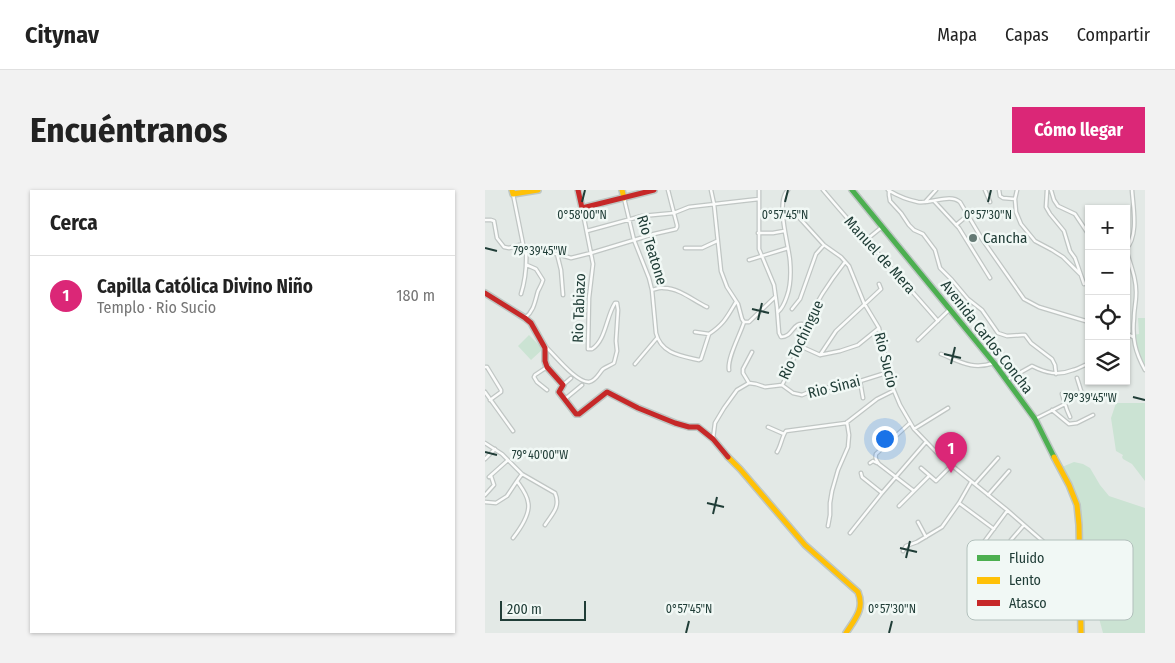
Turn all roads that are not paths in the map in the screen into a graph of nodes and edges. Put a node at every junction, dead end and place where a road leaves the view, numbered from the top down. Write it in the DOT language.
graph roads {
  1 [pos="534,190"];
  2 [pos="578,190"];
  3 [pos="622,190"];
  4 [pos="654,190"];
  5 [pos="668,190"];
  6 [pos="711,190"];
  7 [pos="759,190"];
  8 [pos="823,190"];
  9 [pos="852,190"];
  10 [pos="936,190"];
  11 [pos="985,190"];
  12 [pos="999,190"];
  13 [pos="1017,190"];
  14 [pos="1047,190"];
  15 [pos="1051,190"];
  16 [pos="1132,190"];
  17 [pos="785,191"];
  18 [pos="889,191"];
  19 [pos="512,192"];
  20 [pos="624,198"];
  21 [pos="759,200"];
  22 [pos="1015,200"];
  23 [pos="934,201"];
  24 [pos="925,202"];
  25 [pos="990,202"];
  26 [pos="714,204"];
  27 [pos="582,208"];
  28 [pos="759,211"];
  29 [pos="783,211"];
  30 [pos="674,212"];
  31 [pos="969,215"];
  32 [pos="629,219"];
  33 [pos="485,220"];
  34 [pos="956,225"];
  35 [pos="882,227"];
  36 [pos="1085,229"];
  37 [pos="587,231"];
  38 [pos="785,231"];
  39 [pos="758,233"];
  40 [pos="634,240"];
  41 [pos="866,240"];
  42 [pos="717,241"];
  43 [pos="523,244"];
  44 [pos="824,245"];
  45 [pos="1130,245"];
  46 [pos="685,248"];
  47 [pos="788,248"];
  48 [pos="526,249"];
  49 [pos="1126,250"];
  50 [pos="591,253"];
  51 [pos="557,254"];
  52 [pos="761,256"];
  53 [pos="749,260"];
  54 [pos="845,262"];
  55 [pos="527,265"];
  56 [pos="1080,274"];
  57 [pos="990,278"];
  58 [pos="879,284"];
  59 [pos="1084,284"];
  60 [pos="652,290"];
  61 [pos="485,293"];
  62 [pos="521,294"];
  63 [pos="563,294"];
  64 [pos="775,297"];
  65 [pos="736,302"];
  66 [pos="865,304"];
  67 [pos="707,307"];
  68 [pos="792,309"];
  69 [pos="950,309"];
  70 [pos="778,312"];
  71 [pos="525,318"];
  72 [pos="938,320"];
  73 [pos="1085,321"];
  74 [pos="744,322"];
  75 [pos="806,325"];
  76 [pos="879,328"];
  77 [pos="695,332"];
  78 [pos="709,334"];
  79 [pos="1130,335"];
  80 [pos="1133,337"];
  81 [pos="657,338"];
  82 [pos="919,340"];
  83 [pos="543,344"];
  84 [pos="799,345"];
  85 [pos="752,352"];
  86 [pos="941,354"];
  87 [pos="1002,354"];
  88 [pos="820,355"];
  89 [pos="994,363"];
  90 [pos="635,364"];
  91 [pos="1085,365"];
  92 [pos="485,367"];
  93 [pos="547,367"];
  94 [pos="729,370"];
  95 [pos="1145,370"];
  96 [pos="889,372"];
  97 [pos="1056,374"];
  98 [pos="1017,375"];
  99 [pos="571,378"];
  100 [pos="1077,378"];
  101 [pos="1007,380"];
  102 [pos="860,381"];
  103 [pos="749,383"];
  104 [pos="563,385"];
  105 [pos="581,385"];
  106 [pos="782,385"];
  107 [pos="547,390"];
  108 [pos="894,391"];
  109 [pos="485,392"];
  110 [pos="1082,394"];
  111 [pos="1102,396"];
  112 [pos="863,398"];
  113 [pos="565,399"];
  114 [pos="490,400"];
  115 [pos="1065,404"];
  116 [pos="948,408"];
  117 [pos="1052,410"];
  118 [pos="1093,415"];
  119 [pos="1070,417"];
  120 [pos="1035,419"];
  121 [pos="847,422"];
  122 [pos="910,423"];
  123 [pos="768,427"];
  124 [pos="914,429"];
  125 [pos="513,431"];
  126 [pos="784,434"];
  127 [pos="713,438"];
  128 [pos="926,442"];
  129 [pos="485,443"];
  130 [pos="495,449"];
  131 [pos="777,452"];
  132 [pos="998,458"];
  133 [pos="485,459"];
  134 [pos="508,460"];
  135 [pos="870,463"];
  136 [pos="879,464"];
  137 [pos="952,465"];
  138 [pos="921,468"];
  139 [pos="1009,471"];
  140 [pos="861,473"];
  141 [pos="522,474"];
  142 [pos="929,476"];
  143 [pos="897,477"];
  144 [pos="517,481"];
  145 [pos="971,482"];
  146 [pos="975,484"];
  147 [pos="914,491"];
  148 [pos="883,493"];
  149 [pos="485,495"];
  150 [pos="988,495"];
  151 [pos="485,502"];
  152 [pos="959,503"];
  153 [pos="899,506"];
  154 [pos="1007,510"];
  155 [pos="918,522"];
  156 [pos="545,525"];
  157 [pos="1024,525"];
  158 [pos="828,526"];
  159 [pos="994,529"];
  160 [pos="850,533"];
  161 [pos="926,537"];
  162 [pos="513,538"];
  163 [pos="986,540"];
  164 [pos="1012,540"];
  165 [pos="1042,540"];
  166 [pos="1079,540"];
  167 [pos="903,551"];
  168 [pos="1080,620"];
  169 [pos="846,633"];
  170 [pos="1081,633"];
  1 -- 19 [label="street"];
  2 -- 27 [label="street, Rio Tabiazo"];
  3 -- 20 [label="street, Rio Teatone"];
  4 -- 20 [label="street"];
  5 -- 30 [label="street"];
  6 -- 26 [label="street"];
  7 -- 21 [label="street"];
  8 -- 41 [label="street, Manuel de Mera"];
  9 -- 35 [label="street, Avenida Carlos Concha"];
  10 -- 24 [label="street"];
  11 -- 25 [label="street"];
  12 -- 22 [label="street"];
  13 -- 22 [label="street"];
  14 -- 56 [label="street"];
  15 -- 36 [label="street"];
  16 -- 45 [label="street"];
  17 -- 29 [label="street"];
  18 -- 24 [label="street"];
  18 -- 97 [label="street"];
  19 -- 43 [label="street"];
  20 -- 27 [label="street"];
  20 -- 32 [label="street, Rio Teatone"];
  21 -- 26 [label="street"];
  21 -- 28 [label="street"];
  22 -- 56 [label="street"];
  23 -- 24 [label="street"];
  23 -- 31 [label="street"];
  23 -- 34 [label="street"];
  26 -- 30 [label="street"];
  26 -- 42 [label="street"];
  27 -- 37 [label="street, Rio Tabiazo"];
  28 -- 29 [label="street, Rio Sucio"];
  28 -- 39 [label="street"];
  29 -- 38 [label="street"];
  29 -- 44 [label="street, Rio Sucio"];
  30 -- 32 [label="street"];
  30 -- 40 [label="street"];
  31 -- 34 [label="street"];
  31 -- 73 [label="street"];
  32 -- 37 [label="street"];
  32 -- 40 [label="street, Rio Teatone"];
  33 -- 43 [label="street"];
  34 -- 57 [label="street"];
  35 -- 41 [label="street"];
  35 -- 69 [label="street, Avenida Carlos Concha"];
  37 -- 50 [label="street, Rio Tabiazo"];
  38 -- 39 [label="street"];
  38 -- 47 [label="street"];
  39 -- 52 [label="street"];
  40 -- 50 [label="street"];
  40 -- 60 [label="street, Rio Teatone"];
  41 -- 72 [label="street, Manuel de Mera"];
  42 -- 46 [label="street"];
  42 -- 65 [label="street"];
  43 -- 48 [label="street"];
  44 -- 54 [label="street, Rio Sucio"];
  44 -- 68 [label="street"];
  47 -- 52 [label="street"];
  47 -- 70 [label="street"];
  48 -- 51 [label="street"];
  48 -- 55 [label="street"];
  49 -- 80 [label="street"];
  50 -- 51 [label="street"];
  50 -- 83 [label="street, Rio Tabiazo"];
  51 -- 63 [label="street"];
  52 -- 53 [label="street"];
  52 -- 64 [label="street"];
  54 -- 66 [label="street, Rio Sucio"];
  54 -- 75 [label="street, Rio Tochingue"];
  55 -- 62 [label="street"];
  55 -- 71 [label="street"];
  56 -- 59 [label="street"];
  58 -- 66 [label="street"];
  60 -- 67 [label="street"];
  60 -- 81 [label="street, Rio Teatone"];
  61 -- 71 [label="street"];
  64 -- 70 [label="street"];
  64 -- 74 [label="street"];
  65 -- 74 [label="street"];
  65 -- 78 [label="street"];
  66 -- 76 [label="street, Rio Sucio"];
  66 -- 88 [label="street"];
  69 -- 72 [label="street"];
  69 -- 89 [label="street, Avenida Carlos Concha"];
  70 -- 75 [label="street"];
  71 -- 83 [label="street"];
  72 -- 82 [label="street"];
  74 -- 94 [label="street"];
  75 -- 84 [label="street, Rio Tochingue"];
  76 -- 88 [label="street"];
  76 -- 96 [label="street, Rio Sucio"];
  77 -- 78 [label="street"];
  78 -- 81 [label="street, Rio Teatone"];
  79 -- 80 [label="street"];
  80 -- 95 [label="street"];
  81 -- 90 [label="street"];
  83 -- 93 [label="street"];
  84 -- 88 [label="street"];
  84 -- 106 [label="street, Rio Tochingue"];
  85 -- 103 [label="street"];
  86 -- 89 [label="street"];
  87 -- 98 [label="street"];
  89 -- 101 [label="street, Avenida Carlos Concha"];
  91 -- 97 [label="street"];
  92 -- 114 [label="street"];
  93 -- 104 [label="street"];
  93 -- 107 [label="street"];
  96 -- 102 [label="street, Rio Sinai"];
  96 -- 108 [label="street, Rio Sucio"];
  97 -- 98 [label="street"];
  98 -- 101 [label="street"];
  99 -- 104 [label="street"];
  100 -- 110 [label="street"];
  101 -- 120 [label="street, Avenida Carlos Concha"];
  102 -- 106 [label="street, Rio Sinai"];
  102 -- 112 [label="street"];
  103 -- 106 [label="street, Rio Tochingue"];
  103 -- 127 [label="street"];
  104 -- 113 [label="street"];
  105 -- 113 [label="street"];
  108 -- 121 [label="street"];
  108 -- 122 [label="street, Rio Sucio"];
  109 -- 114 [label="street"];
  110 -- 111 [label="street"];
  110 -- 115 [label="street"];
  113 -- 127 [label="street"];
  114 -- 125 [label="street"];
  115 -- 117 [label="street"];
  115 -- 119 [label="street"];
  116 -- 124 [label="street"];
  117 -- 118 [label="street"];
  117 -- 120 [label="street"];
  120 -- 166 [label="street, Avenida Carlos Concha"];
  121 -- 126 [label="street"];
  121 -- 158 [label="street"];
  122 -- 124 [label="street, Rio Sucio"];
  122 -- 136 [label="street"];
  123 -- 126 [label="street"];
  124 -- 128 [label="street, Rio Sucio"];
  126 -- 131 [label="street"];
  127 -- 169 [label="street"];
  128 -- 137 [label="street, Rio Sucio"];
  128 -- 143 [label="street"];
  129 -- 130 [label="street"];
  130 -- 133 [label="street"];
  130 -- 134 [label="street"];
  132 -- 146 [label="street"];
  134 -- 141 [label="street"];
  134 -- 149 [label="street"];
  135 -- 136 [label="street"];
  136 -- 143 [label="street"];
  137 -- 142 [label="street"];
  137 -- 145 [label="street, Rio Sucio"];
  138 -- 142 [label="street"];
  139 -- 150 [label="street"];
  140 -- 148 [label="street"];
  141 -- 144 [label="street"];
  141 -- 156 [label="street"];
  142 -- 147 [label="street"];
  143 -- 147 [label="street"];
  143 -- 148 [label="street"];
  144 -- 151 [label="street"];
  144 -- 162 [label="street"];
  145 -- 146 [label="street, Rio Sucio"];
  145 -- 152 [label="street"];
  146 -- 150 [label="street, Rio Sucio"];
  147 -- 153 [label="street"];
  148 -- 160 [label="street"];
  150 -- 154 [label="street, Rio Sucio"];
  152 -- 159 [label="street"];
  152 -- 161 [label="street"];
  154 -- 157 [label="street, Rio Sucio"];
  154 -- 159 [label="street"];
  155 -- 161 [label="street"];
  157 -- 164 [label="street"];
  157 -- 165 [label="street, Rio Sucio"];
  159 -- 163 [label="street"];
  161 -- 167 [label="street"];
  168 -- 170 [label="street"];
}
